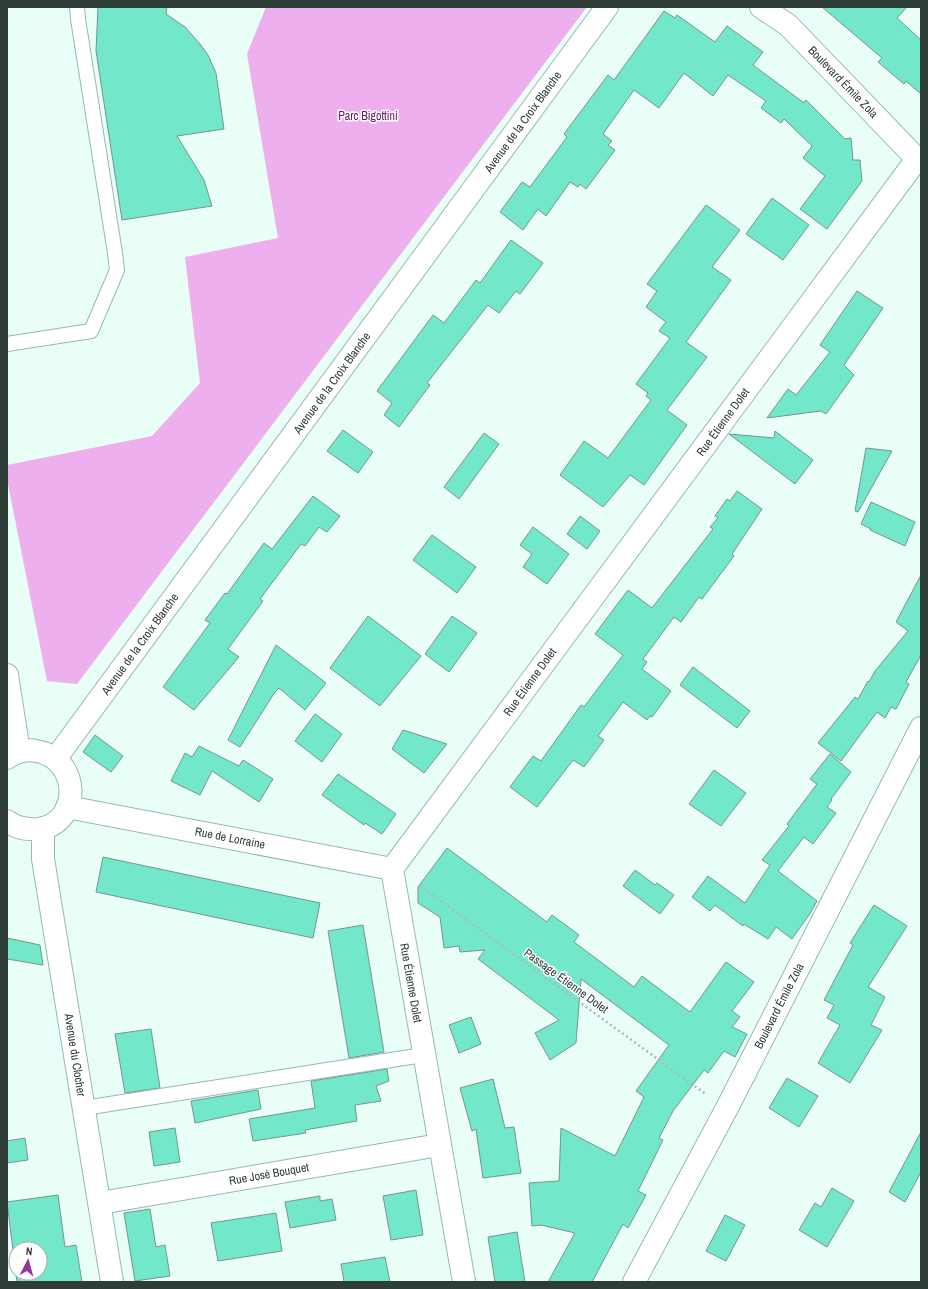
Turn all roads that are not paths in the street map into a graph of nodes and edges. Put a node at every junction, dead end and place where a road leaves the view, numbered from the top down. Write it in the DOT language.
graph roads {
  1 [pos="77,7"];
  2 [pos="607,7"];
  3 [pos="761,7"];
  4 [pos="919,161"];
  5 [pos="7,344"];
  6 [pos="7,675"];
  7 [pos="921,728"];
  8 [pos="13,755"];
  9 [pos="56,758"];
  10 [pos="67,807"];
  11 [pos="8,823"];
  12 [pos="43,828"];
  13 [pos="392,869"];
  14 [pos="424,1055"];
  15 [pos="84,1108"];
  16 [pos="439,1145"];
  17 [pos="100,1203"];
  18 [pos="112,1282"];
  19 [pos="464,1282"];
  20 [pos="634,1282"];
  1 -- 5 [label="lane"];
  2 -- 9 [label="street, Avenue de la Croix Blanche"];
  3 -- 4 [label="street, Boulevard Émile Zola"];
  4 -- 13 [label="street, Rue Étienne Dolet"];
  6 -- 8 [label="street"];
  7 -- 20 [label="street, Boulevard Émile Zola"];
  8 -- 9 [label="street"];
  9 -- 10 [label="street"];
  10 -- 12 [label="street"];
  10 -- 13 [label="street, Rue de Lorraine"];
  11 -- 12 [label="street"];
  12 -- 15 [label="street, Avenue du Clocher"];
  13 -- 14 [label="street, Rue Étienne Dolet"];
  14 -- 15 [label="lane"];
  14 -- 16 [label="street, Rue Étienne Dolet"];
  15 -- 17 [label="street, Avenue du Clocher"];
  16 -- 17 [label="street, Rue José Bouquet"];
  16 -- 19 [label="street, Rue Étienne Dolet"];
  17 -- 18 [label="street, Avenue du Clocher"];
}
